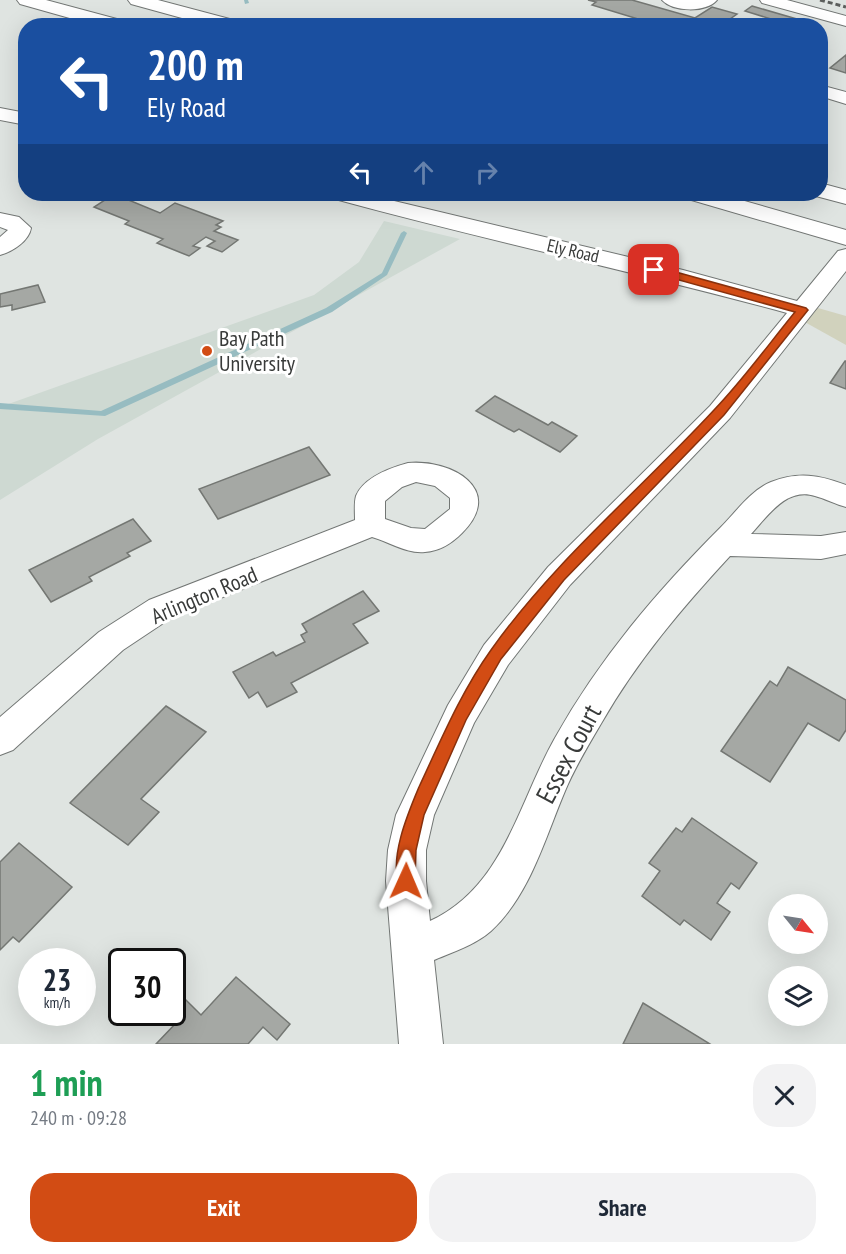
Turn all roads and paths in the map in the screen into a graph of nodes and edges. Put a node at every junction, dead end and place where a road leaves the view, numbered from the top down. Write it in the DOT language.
graph roads {
  1 [pos="26,0"];
  2 [pos="138,0"];
  3 [pos="670,0"];
  4 [pos="709,0"];
  5 [pos="768,0"];
  6 [pos="92,18"];
  7 [pos="204,18"];
  8 [pos="846,22"];
  9 [pos="831,33"];
  10 [pos="828,92"];
  11 [pos="846,98"];
  12 [pos="0,114"];
  13 [pos="18,117"];
  14 [pos="828,192"];
  15 [pos="846,197"];
  16 [pos="369,201"];
  17 [pos="720,201"];
  18 [pos="0,220"];
  19 [pos="840,236"];
  20 [pos="0,248"];
  21 [pos="846,256"];
  22 [pos="802,310"];
  23 [pos="846,497"];
  24 [pos="370,526"];
  25 [pos="846,543"];
  26 [pos="722,545"];
  27 [pos="0,739"];
  28 [pos="412,949"];
  29 [pos="421,1044"];
  1 -- 6 [label="highway"];
  2 -- 7 [label="highway"];
  3 -- 4 [label="street"];
  5 -- 8 [label="street"];
  8 -- 9 [label="street"];
  10 -- 11 [label="street"];
  12 -- 13 [label="street"];
  14 -- 15 [label="highway"];
  16 -- 22 [label="street, Ely Road"];
  17 -- 19 [label="highway"];
  18 -- 20 [label="street"];
  21 -- 22 [label="street"];
  22 -- 28 [label="street"];
  23 -- 26 [label="street, Essex Court"];
  24 -- 27 [label="street, Arlington Road"];
  25 -- 26 [label="street"];
  26 -- 28 [label="street, Essex Court"];
  28 -- 29 [label="street"];
}
